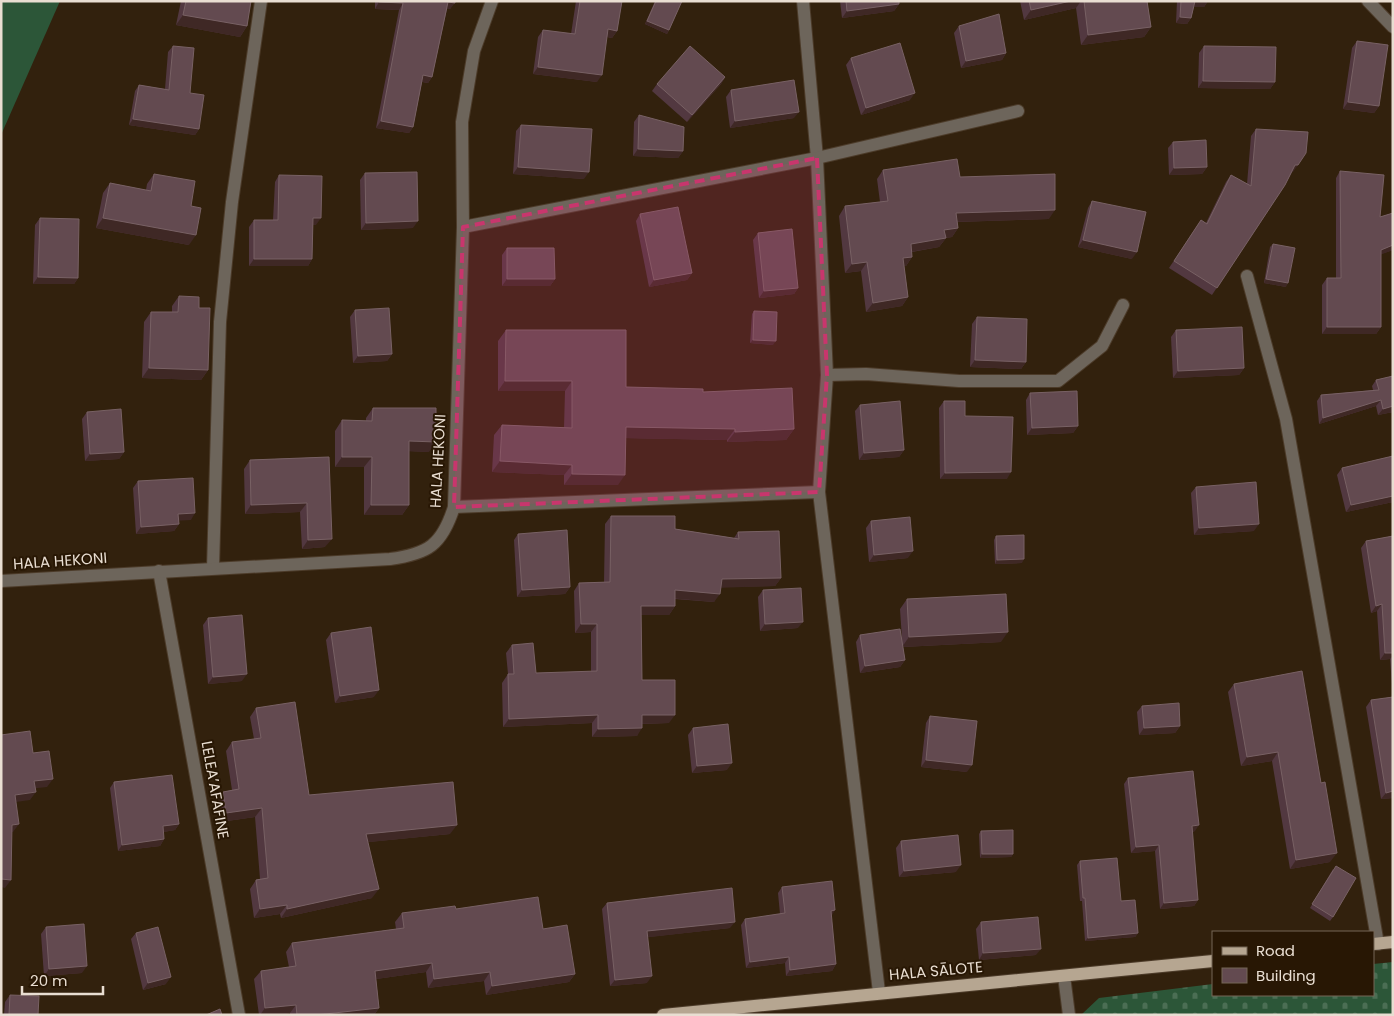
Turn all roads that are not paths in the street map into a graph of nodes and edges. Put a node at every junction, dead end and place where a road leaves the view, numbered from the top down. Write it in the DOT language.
graph roads {
  1 [pos="261,1"];
  2 [pos="492,1"];
  3 [pos="803,1"];
  4 [pos="1368,1"];
  5 [pos="1393,27"];
  6 [pos="1018,111"];
  7 [pos="817,158"];
  8 [pos="463,227"];
  9 [pos="1247,276"];
  10 [pos="1123,305"];
  11 [pos="827,375"];
  12 [pos="819,492"];
  13 [pos="454,507"];
  14 [pos="213,568"];
  15 [pos="159,571"];
  16 [pos="1,581"];
  17 [pos="1373,931"];
  18 [pos="1393,942"];
  19 [pos="1375,944"];
  20 [pos="1212,961"];
  21 [pos="1064,976"];
  22 [pos="879,992"];
  23 [pos="757,1010"];
  24 [pos="240,1015"];
  25 [pos="663,1015"];
  26 [pos="1070,1015"];
  1 -- 14 [label="street"];
  2 -- 8 [label="street, HALA HEKONI"];
  3 -- 7 [label="street"];
  4 -- 5 [label="street"];
  6 -- 7 [label="street"];
  7 -- 8 [label="street"];
  7 -- 11 [label="street"];
  8 -- 13 [label="street, HALA HEKONI"];
  9 -- 17 [label="street"];
  10 -- 11 [label="street"];
  11 -- 12 [label="street"];
  12 -- 13 [label="street"];
  12 -- 22 [label="street"];
  13 -- 14 [label="street, HALA HEKONI"];
  14 -- 15 [label="street, HALA HEKONI"];
  15 -- 16 [label="street, HALA HEKONI"];
  15 -- 24 [label="street, LELEA’AFAFINE"];
  18 -- 19 [label="main road"];
  20 -- 21 [label="main road, HALA SĀLOTE"];
  21 -- 22 [label="main road, HALA SĀLOTE"];
  21 -- 26 [label="street"];
  22 -- 23 [label="main road, HALA SĀLOTE"];
  23 -- 25 [label="main road, HALA SĀLOTE"];
}
